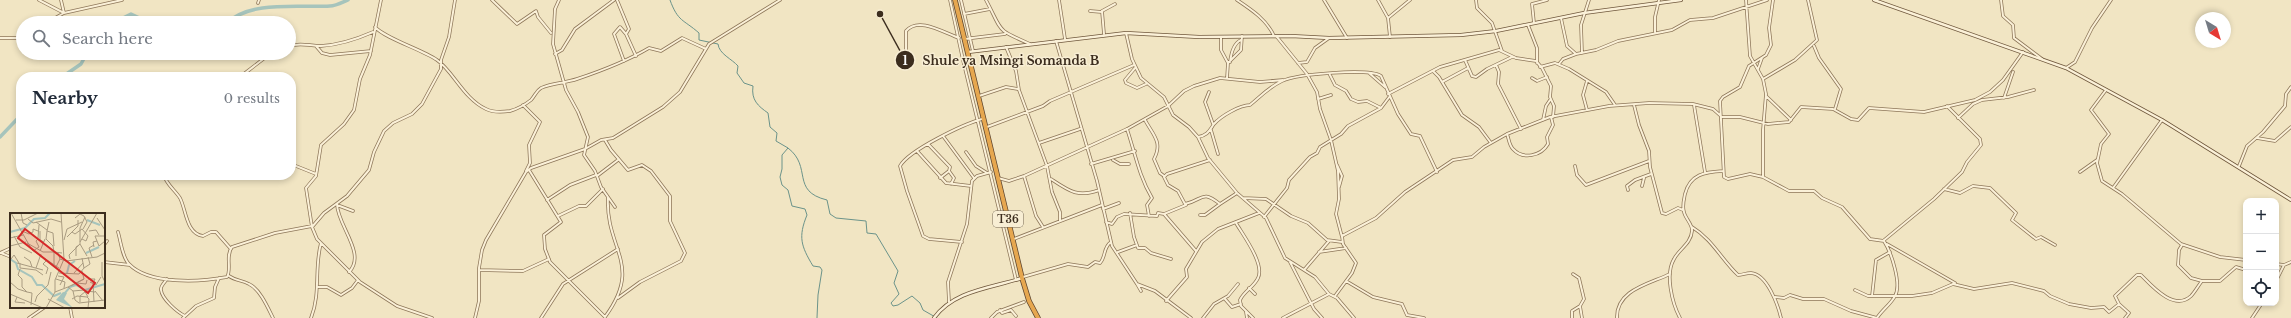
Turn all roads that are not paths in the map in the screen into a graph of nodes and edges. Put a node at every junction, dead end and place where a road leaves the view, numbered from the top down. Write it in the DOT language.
graph roads {
  1 [pos="38,0"];
  2 [pos="60,0"];
  3 [pos="122,0"];
  4 [pos="259,0"];
  5 [pos="381,0"];
  6 [pos="456,0"];
  7 [pos="492,0"];
  8 [pos="560,0"];
  9 [pos="616,0"];
  10 [pos="780,0"];
  11 [pos="950,0"];
  12 [pos="958,0"];
  13 [pos="986,0"];
  14 [pos="1059,0"];
  15 [pos="1239,0"];
  16 [pos="1324,0"];
  17 [pos="1378,0"];
  18 [pos="1410,0"];
  19 [pos="1476,0"];
  20 [pos="1547,0"];
  21 [pos="1589,0"];
  22 [pos="1680,0"];
  23 [pos="1746,0"];
  24 [pos="1767,0"];
  25 [pos="1772,0"];
  26 [pos="1808,0"];
  27 [pos="1874,0"];
  28 [pos="2001,0"];
  29 [pos="2111,0"];
  30 [pos="1659,2"];
  31 [pos="258,3"];
  32 [pos="1115,4"];
  33 [pos="1746,8"];
  34 [pos="990,9"];
  35 [pos="1090,11"];
  36 [pos="1102,12"];
  37 [pos="64,13"];
  38 [pos="1584,13"];
  39 [pos="964,14"];
  40 [pos="59,16"];
  41 [pos="1388,18"];
  42 [pos="1561,18"];
  43 [pos="1534,23"];
  44 [pos="1528,25"];
  45 [pos="375,27"];
  46 [pos="1496,31"];
  47 [pos="374,32"];
  48 [pos="1655,32"];
  49 [pos="1126,33"];
  50 [pos="552,34"];
  51 [pos="626,34"];
  52 [pos="1104,34"];
  53 [pos="1008,35"];
  54 [pos="1221,36"];
  55 [pos="1276,37"];
  56 [pos="1390,37"];
  57 [pos="0,38"];
  58 [pos="16,38"];
  59 [pos="959,38"];
  60 [pos="970,38"];
  61 [pos="1242,38"];
  62 [pos="1329,38"];
  63 [pos="1347,38"];
  64 [pos="964,39"];
  65 [pos="1065,39"];
  66 [pos="1056,41"];
  67 [pos="296,44"];
  68 [pos="1030,44"];
  69 [pos="1814,45"];
  70 [pos="316,46"];
  71 [pos="1006,47"];
  72 [pos="706,49"];
  73 [pos="906,50"];
  74 [pos="371,51"];
  75 [pos="973,51"];
  76 [pos="1502,51"];
  77 [pos="968,52"];
  78 [pos="2023,52"];
  79 [pos="1582,53"];
  80 [pos="555,54"];
  81 [pos="1576,54"];
  82 [pos="636,56"];
  83 [pos="1512,57"];
  84 [pos="1762,57"];
  85 [pos="262,60"];
  86 [pos="1465,60"];
  87 [pos="2043,60"];
  88 [pos="624,61"];
  89 [pos="1753,62"];
  90 [pos="441,63"];
  91 [pos="1229,63"];
  92 [pos="1296,63"];
  93 [pos="1537,63"];
  94 [pos="1559,64"];
  95 [pos="1496,66"];
  96 [pos="1135,67"];
  97 [pos="1540,67"];
  98 [pos="1468,68"];
  99 [pos="2066,68"];
  100 [pos="1758,69"];
  101 [pos="1432,71"];
  102 [pos="246,72"];
  103 [pos="1368,72"];
  104 [pos="2013,72"];
  105 [pos="1307,74"];
  106 [pos="1330,74"];
  107 [pos="1547,77"];
  108 [pos="1227,78"];
  109 [pos="1532,78"];
  110 [pos="1763,79"];
  111 [pos="1286,80"];
  112 [pos="1587,81"];
  113 [pos="564,82"];
  114 [pos="1442,82"];
  115 [pos="1146,84"];
  116 [pos="2291,87"];
  117 [pos="1386,88"];
  118 [pos="1019,90"];
  119 [pos="2034,90"];
  120 [pos="2106,90"];
  121 [pos="1209,92"];
  122 [pos="1070,93"];
  123 [pos="1331,95"];
  124 [pos="1389,95"];
  125 [pos="978,96"];
  126 [pos="1766,96"];
  127 [pos="2004,98"];
  128 [pos="1318,99"];
  129 [pos="1550,100"];
  130 [pos="523,105"];
  131 [pos="1634,105"];
  132 [pos="1694,105"];
  133 [pos="1168,106"];
  134 [pos="1615,106"];
  135 [pos="1947,106"];
  136 [pos="1381,108"];
  137 [pos="1835,109"];
  138 [pos="1588,110"];
  139 [pos="1028,111"];
  140 [pos="1552,117"];
  141 [pos="1720,117"];
  142 [pos="984,118"];
  143 [pos="1958,118"];
  144 [pos="977,120"];
  145 [pos="1145,120"];
  146 [pos="1543,120"];
  147 [pos="1791,120"];
  148 [pos="2162,120"];
  149 [pos="1763,123"];
  150 [pos="1214,126"];
  151 [pos="2291,127"];
  152 [pos="986,128"];
  153 [pos="1080,129"];
  154 [pos="1127,129"];
  155 [pos="1521,129"];
  156 [pos="1211,130"];
  157 [pos="1507,134"];
  158 [pos="943,136"];
  159 [pos="1198,137"];
  160 [pos="2257,138"];
  161 [pos="605,140"];
  162 [pos="1331,140"];
  163 [pos="1039,143"];
  164 [pos="1491,143"];
  165 [pos="928,144"];
  166 [pos="585,148"];
  167 [pos="1086,148"];
  168 [pos="917,151"];
  169 [pos="1135,151"];
  170 [pos="966,152"];
  171 [pos="1218,154"];
  172 [pos="1112,159"];
  173 [pos="2098,159"];
  174 [pos="618,160"];
  175 [pos="1210,160"];
  176 [pos="1649,161"];
  177 [pos="1091,164"];
  178 [pos="1129,164"];
  179 [pos="296,166"];
  180 [pos="1047,166"];
  181 [pos="1575,166"];
  182 [pos="2239,166"];
  183 [pos="528,170"];
  184 [pos="949,171"];
  185 [pos="1723,171"];
  186 [pos="526,172"];
  187 [pos="991,172"];
  188 [pos="1437,172"];
  189 [pos="1706,172"];
  190 [pos="2080,172"];
  191 [pos="987,173"];
  192 [pos="316,174"];
  193 [pos="1651,174"];
  194 [pos="596,175"];
  195 [pos="1024,176"];
  196 [pos="1165,176"];
  197 [pos="1763,177"];
  198 [pos="940,178"];
  199 [pos="974,178"];
  200 [pos="998,178"];
  201 [pos="1644,178"];
  202 [pos="166,180"];
  203 [pos="1051,180"];
  204 [pos="951,184"];
  205 [pos="971,186"];
  206 [pos="1642,186"];
  207 [pos="2113,188"];
  208 [pos="602,189"];
  209 [pos="1944,189"];
  210 [pos="1099,190"];
  211 [pos="1628,190"];
  212 [pos="1237,193"];
  213 [pos="608,196"];
  214 [pos="1243,198"];
  215 [pos="547,200"];
  216 [pos="2291,200"];
  217 [pos="1118,203"];
  218 [pos="337,204"];
  219 [pos="1187,204"];
  220 [pos="1220,204"];
  221 [pos="1102,205"];
  222 [pos="1274,205"];
  223 [pos="615,207"];
  224 [pos="1103,209"];
  225 [pos="353,211"];
  226 [pos="1684,211"];
  227 [pos="1259,213"];
  228 [pos="1130,214"];
  229 [pos="1164,214"];
  230 [pos="1200,215"];
  231 [pos="558,216"];
  232 [pos="1149,216"];
  233 [pos="1264,217"];
  234 [pos="1060,221"];
  235 [pos="1106,222"];
  236 [pos="1236,223"];
  237 [pos="312,227"];
  238 [pos="1043,227"];
  239 [pos="1692,227"];
  240 [pos="118,232"];
  241 [pos="1342,237"];
  242 [pos="1012,240"];
  243 [pos="107,241"];
  244 [pos="1329,241"];
  245 [pos="962,242"];
  246 [pos="1111,242"];
  247 [pos="1342,242"];
  248 [pos="1884,242"];
  249 [pos="321,243"];
  250 [pos="105,244"];
  251 [pos="2181,244"];
  252 [pos="1136,245"];
  253 [pos="2056,246"];
  254 [pos="10,248"];
  255 [pos="1346,248"];
  256 [pos="231,249"];
  257 [pos="618,249"];
  258 [pos="1196,251"];
  259 [pos="1117,252"];
  260 [pos="1319,252"];
  261 [pos="1890,252"];
  262 [pos="0,253"];
  263 [pos="10,257"];
  264 [pos="549,259"];
  265 [pos="1171,259"];
  266 [pos="2243,260"];
  267 [pos="105,262"];
  268 [pos="1290,262"];
  269 [pos="2291,262"];
  270 [pos="2279,264"];
  271 [pos="130,265"];
  272 [pos="2284,265"];
  273 [pos="2243,269"];
  274 [pos="479,270"];
  275 [pos="1304,270"];
  276 [pos="350,272"];
  277 [pos="1573,274"];
  278 [pos="1670,274"];
  279 [pos="2279,275"];
  280 [pos="228,276"];
  281 [pos="219,278"];
  282 [pos="1022,278"];
  283 [pos="167,279"];
  284 [pos="358,280"];
  285 [pos="1016,280"];
  286 [pos="569,281"];
  287 [pos="1346,281"];
  288 [pos="2202,281"];
  289 [pos="1137,284"];
  290 [pos="1238,284"];
  291 [pos="1956,284"];
  292 [pos="318,287"];
  293 [pos="1249,288"];
  294 [pos="1855,290"];
  295 [pos="1141,291"];
  296 [pos="1255,294"];
  297 [pos="1329,294"];
  298 [pos="1896,295"];
  299 [pos="1335,296"];
  300 [pos="1774,296"];
  301 [pos="1872,296"];
  302 [pos="618,298"];
  303 [pos="1224,299"];
  304 [pos="1166,301"];
  305 [pos="949,302"];
  306 [pos="1024,302"];
  307 [pos="1241,304"];
  308 [pos="1311,304"];
  309 [pos="2119,304"];
  310 [pos="1580,306"];
  311 [pos="2260,306"];
  312 [pos="44,308"];
  313 [pos="70,308"];
  314 [pos="1000,310"];
  315 [pos="1246,312"];
  316 [pos="1677,313"];
  317 [pos="1187,315"];
  318 [pos="1016,316"];
  319 [pos="184,317"];
  320 [pos="604,317"];
  321 [pos="935,317"];
  322 [pos="29,318"];
  323 [pos="72,318"];
  324 [pos="273,318"];
  325 [pos="311,318"];
  326 [pos="432,318"];
  327 [pos="476,318"];
  328 [pos="541,318"];
  329 [pos="991,318"];
  330 [pos="1038,318"];
  331 [pos="1184,318"];
  332 [pos="1191,318"];
  333 [pos="1203,318"];
  334 [pos="1247,318"];
  335 [pos="1252,318"];
  336 [pos="1283,318"];
  337 [pos="1322,318"];
  338 [pos="1354,318"];
  339 [pos="1424,318"];
  340 [pos="1572,318"];
  341 [pos="1582,318"];
  342 [pos="1617,318"];
  343 [pos="1676,318"];
  344 [pos="1680,318"];
  345 [pos="1781,318"];
  346 [pos="1876,318"];
  347 [pos="2125,318"];
  348 [pos="2252,318"];
  1 -- 37 [label="street"];
  2 -- 37 [label="street"];
  3 -- 37 [label="street"];
  4 -- 31 [label="street"];
  5 -- 45 [label="street"];
  6 -- 90 [label="street"];
  7 -- 50 [label="street"];
  8 -- 50 [label="street"];
  9 -- 51 [label="street"];
  9 -- 80 [label="street"];
  10 -- 72 [label="street"];
  11 -- 59 [label="street"];
  12 -- 39 [label="street"];
  12 -- 64 [label="highway, T36"];
  13 -- 34 [label="street"];
  14 -- 65 [label="street"];
  15 -- 55 [label="street"];
  16 -- 63 [label="street"];
  17 -- 41 [label="street"];
  18 -- 41 [label="street"];
  19 -- 46 [label="street"];
  20 -- 43 [label="street"];
  21 -- 38 [label="street"];
  22 -- 30 [label="street"];
  23 -- 33 [label="street"];
  24 -- 33 [label="street"];
  25 -- 84 [label="street"];
  26 -- 69 [label="street"];
  27 -- 78 [label="street"];
  28 -- 87 [label="street"];
  29 -- 99 [label="street"];
  30 -- 38 [label="street"];
  30 -- 48 [label="street"];
  32 -- 36 [label="street"];
  33 -- 48 [label="street"];
  33 -- 89 [label="street"];
  34 -- 39 [label="street"];
  34 -- 53 [label="street"];
  35 -- 36 [label="street"];
  36 -- 52 [label="street"];
  37 -- 40 [label="street"];
  38 -- 42 [label="street"];
  38 -- 79 [label="street"];
  39 -- 60 [label="street"];
  41 -- 56 [label="street"];
  42 -- 43 [label="street"];
  42 -- 81 [label="street"];
  43 -- 44 [label="street"];
  44 -- 46 [label="street"];
  44 -- 93 [label="street"];
  45 -- 47 [label="street"];
  45 -- 90 [label="street"];
  46 -- 56 [label="street"];
  46 -- 76 [label="street"];
  47 -- 70 [label="street"];
  47 -- 74 [label="street"];
  48 -- 79 [label="street"];
  49 -- 52 [label="street"];
  49 -- 54 [label="street"];
  49 -- 96 [label="street"];
  50 -- 80 [label="street"];
  51 -- 82 [label="street"];
  51 -- 88 [label="street"];
  52 -- 65 [label="street"];
  53 -- 60 [label="street"];
  53 -- 68 [label="street"];
  54 -- 61 [label="street"];
  54 -- 91 [label="street"];
  55 -- 61 [label="street"];
  55 -- 62 [label="street"];
  55 -- 92 [label="street"];
  56 -- 63 [label="street"];
  57 -- 58 [label="street"];
  59 -- 73 [label="street"];
  59 -- 144 [label="street"];
  60 -- 64 [label="street"];
  60 -- 75 [label="street"];
  61 -- 91 [label="street"];
  61 -- 91 [label="street"];
  62 -- 63 [label="street"];
  62 -- 92 [label="street"];
  64 -- 77 [label="highway, T36"];
  65 -- 66 [label="street"];
  66 -- 68 [label="street"];
  66 -- 122 [label="street"];
  67 -- 70 [label="street"];
  68 -- 71 [label="street"];
  69 -- 110 [label="street"];
  69 -- 137 [label="street"];
  70 -- 74 [label="street"];
  71 -- 75 [label="street"];
  71 -- 118 [label="street"];
  72 -- 82 [label="street"];
  72 -- 161 [label="street"];
  74 -- 192 [label="street"];
  75 -- 77 [label="street"];
  76 -- 83 [label="street"];
  76 -- 86 [label="street"];
  77 -- 125 [label="highway, T36"];
  78 -- 87 [label="street"];
  78 -- 135 [label="street"];
  79 -- 81 [label="street"];
  80 -- 113 [label="street"];
  81 -- 94 [label="street"];
  82 -- 88 [label="street"];
  83 -- 93 [label="street"];
  83 -- 95 [label="street"];
  84 -- 89 [label="street"];
  84 -- 100 [label="street"];
  85 -- 102 [label="street"];
  86 -- 98 [label="street"];
  86 -- 101 [label="street"];
  87 -- 99 [label="street"];
  88 -- 113 [label="street"];
  89 -- 100 [label="street"];
  89 -- 141 [label="street"];
  90 -- 130 [label="street"];
  90 -- 218 [label="street"];
  91 -- 108 [label="street"];
  92 -- 105 [label="street"];
  93 -- 97 [label="street"];
  94 -- 97 [label="street"];
  94 -- 112 [label="street"];
  95 -- 98 [label="street"];
  95 -- 155 [label="street"];
  96 -- 115 [label="street"];
  96 -- 115 [label="street"];
  96 -- 122 [label="street"];
  97 -- 107 [label="street"];
  98 -- 114 [label="street"];
  99 -- 120 [label="street"];
  100 -- 110 [label="street"];
  101 -- 114 [label="street"];
  101 -- 124 [label="street"];
  103 -- 106 [label="street"];
  103 -- 117 [label="street"];
  103 -- 117 [label="street"];
  104 -- 127 [label="street"];
  105 -- 106 [label="street"];
  105 -- 111 [label="street"];
  105 -- 128 [label="street"];
  106 -- 136 [label="street"];
  107 -- 109 [label="street"];
  107 -- 129 [label="street"];
  108 -- 111 [label="street"];
  108 -- 133 [label="street"];
  110 -- 126 [label="street"];
  111 -- 150 [label="street"];
  112 -- 134 [label="street"];
  112 -- 138 [label="street"];
  113 -- 130 [label="street"];
  113 -- 166 [label="street"];
  114 -- 164 [label="street"];
  115 -- 133 [label="street"];
  116 -- 160 [label="street"];
  117 -- 124 [label="street"];
  118 -- 125 [label="street"];
  118 -- 139 [label="street"];
  119 -- 127 [label="street"];
  120 -- 148 [label="street"];
  120 -- 173 [label="street"];
  121 -- 150 [label="street"];
  122 -- 139 [label="street"];
  122 -- 153 [label="street"];
  123 -- 128 [label="street"];
  124 -- 136 [label="street"];
  124 -- 188 [label="street"];
  125 -- 142 [label="highway, T36"];
  126 -- 147 [label="street"];
  126 -- 149 [label="street"];
  127 -- 143 [label="street"];
  128 -- 162 [label="street"];
  129 -- 140 [label="street"];
  129 -- 146 [label="street"];
  130 -- 186 [label="street"];
  131 -- 132 [label="street"];
  131 -- 134 [label="street"];
  131 -- 176 [label="street"];
  132 -- 141 [label="street"];
  132 -- 189 [label="street"];
  133 -- 145 [label="street"];
  133 -- 159 [label="street"];
  134 -- 138 [label="street"];
  135 -- 137 [label="street"];
  135 -- 143 [label="street"];
  136 -- 162 [label="street"];
  137 -- 147 [label="street"];
  138 -- 140 [label="street"];
  139 -- 152 [label="street"];
  139 -- 163 [label="street"];
  140 -- 146 [label="street"];
  140 -- 157 [label="street"];
  141 -- 149 [label="street"];
  141 -- 185 [label="street"];
  142 -- 144 [label="street"];
  142 -- 152 [label="highway, T36"];
  143 -- 209 [label="street"];
  144 -- 158 [label="street"];
  144 -- 187 [label="street"];
  145 -- 154 [label="street"];
  145 -- 196 [label="street"];
  146 -- 155 [label="street"];
  147 -- 149 [label="street"];
  148 -- 182 [label="street"];
  148 -- 207 [label="street"];
  149 -- 197 [label="street"];
  150 -- 156 [label="street"];
  151 -- 160 [label="street"];
  152 -- 200 [label="highway, T36"];
  153 -- 163 [label="street"];
  153 -- 167 [label="street"];
  154 -- 167 [label="street"];
  154 -- 169 [label="street"];
  155 -- 157 [label="street"];
  156 -- 159 [label="street"];
  156 -- 171 [label="street"];
  157 -- 164 [label="street"];
  158 -- 165 [label="street"];
  158 -- 199 [label="street"];
  159 -- 175 [label="street"];
  160 -- 182 [label="street"];
  161 -- 166 [label="street"];
  161 -- 174 [label="street"];
  162 -- 222 [label="street"];
  162 -- 241 [label="street"];
  163 -- 180 [label="street"];
  164 -- 188 [label="street"];
  165 -- 168 [label="street"];
  165 -- 184 [label="street"];
  166 -- 183 [label="street"];
  166 -- 194 [label="street"];
  167 -- 177 [label="street"];
  167 -- 180 [label="street"];
  168 -- 198 [label="street"];
  168 -- 245 [label="street"];
  169 -- 172 [label="street"];
  169 -- 232 [label="street"];
  170 -- 191 [label="street"];
  172 -- 177 [label="street"];
  172 -- 178 [label="street"];
  173 -- 190 [label="street"];
  173 -- 207 [label="street"];
  174 -- 194 [label="street"];
  174 -- 302 [label="street"];
  175 -- 196 [label="street"];
  175 -- 212 [label="street"];
  176 -- 181 [label="street"];
  176 -- 193 [label="street"];
  177 -- 210 [label="street"];
  179 -- 192 [label="street"];
  180 -- 195 [label="street"];
  180 -- 203 [label="street"];
  182 -- 216 [label="street"];
  183 -- 186 [label="street"];
  183 -- 215 [label="street"];
  184 -- 198 [label="street"];
  184 -- 204 [label="street"];
  185 -- 189 [label="street"];
  185 -- 197 [label="street"];
  186 -- 274 [label="street"];
  187 -- 191 [label="street"];
  187 -- 285 [label="street"];
  188 -- 241 [label="street"];
  189 -- 226 [label="street"];
  191 -- 199 [label="street"];
  192 -- 237 [label="street"];
  193 -- 201 [label="street"];
  193 -- 226 [label="street"];
  194 -- 208 [label="street"];
  194 -- 215 [label="street"];
  195 -- 200 [label="street"];
  195 -- 238 [label="street"];
  196 -- 219 [label="street"];
  197 -- 248 [label="street"];
  198 -- 204 [label="street"];
  199 -- 205 [label="street"];
  200 -- 242 [label="highway, T36"];
  201 -- 206 [label="street"];
  201 -- 211 [label="street"];
  202 -- 256 [label="street"];
  203 -- 210 [label="street"];
  203 -- 234 [label="street"];
  204 -- 205 [label="street"];
  205 -- 245 [label="street"];
  207 -- 251 [label="street"];
  208 -- 213 [label="street"];
  208 -- 231 [label="street"];
  209 -- 248 [label="street"];
  209 -- 253 [label="street"];
  210 -- 221 [label="street"];
  212 -- 214 [label="street"];
  212 -- 220 [label="street"];
  213 -- 223 [label="street"];
  213 -- 257 [label="street"];
  214 -- 222 [label="street"];
  214 -- 227 [label="street"];
  215 -- 231 [label="street"];
  217 -- 224 [label="street"];
  218 -- 225 [label="street"];
  218 -- 237 [label="street"];
  218 -- 276 [label="street"];
  219 -- 220 [label="street"];
  219 -- 229 [label="street"];
  220 -- 230 [label="street"];
  221 -- 224 [label="street"];
  221 -- 234 [label="street"];
  222 -- 233 [label="street"];
  222 -- 244 [label="street"];
  224 -- 235 [label="street"];
  226 -- 239 [label="street"];
  227 -- 233 [label="street"];
  227 -- 236 [label="street"];
  228 -- 232 [label="street"];
  228 -- 235 [label="street"];
  228 -- 252 [label="street"];
  229 -- 232 [label="street"];
  229 -- 258 [label="street"];
  231 -- 264 [label="street"];
  233 -- 268 [label="street"];
  234 -- 238 [label="street"];
  235 -- 246 [label="street"];
  236 -- 258 [label="street"];
  236 -- 293 [label="street"];
  237 -- 249 [label="street"];
  237 -- 256 [label="street"];
  238 -- 242 [label="street"];
  239 -- 278 [label="street"];
  239 -- 300 [label="street"];
  240 -- 271 [label="street"];
  241 -- 247 [label="street"];
  242 -- 282 [label="highway, T36"];
  243 -- 250 [label="street"];
  244 -- 247 [label="street"];
  244 -- 260 [label="street"];
  245 -- 305 [label="street"];
  246 -- 259 [label="street"];
  246 -- 282 [label="street"];
  247 -- 255 [label="street"];
  248 -- 261 [label="street"];
  248 -- 291 [label="street"];
  249 -- 276 [label="street"];
  249 -- 292 [label="street"];
  251 -- 266 [label="street"];
  251 -- 288 [label="street"];
  252 -- 259 [label="street"];
  252 -- 265 [label="street"];
  254 -- 262 [label="street"];
  255 -- 260 [label="street"];
  255 -- 287 [label="street"];
  256 -- 280 [label="street"];
  257 -- 286 [label="street"];
  257 -- 302 [label="street"];
  258 -- 304 [label="street"];
  259 -- 289 [label="street"];
  260 -- 275 [label="street"];
  261 -- 298 [label="street"];
  261 -- 301 [label="street"];
  262 -- 263 [label="street"];
  264 -- 274 [label="street"];
  264 -- 286 [label="street"];
  267 -- 271 [label="street"];
  268 -- 275 [label="street"];
  268 -- 308 [label="street"];
  269 -- 272 [label="street"];
  270 -- 272 [label="street"];
  271 -- 283 [label="street"];
  272 -- 279 [label="street"];
  273 -- 288 [label="street"];
  274 -- 327 [label="street"];
  275 -- 297 [label="street"];
  276 -- 284 [label="street"];
  277 -- 310 [label="street"];
  278 -- 316 [label="street"];
  278 -- 342 [label="street"];
  280 -- 281 [label="street"];
  280 -- 324 [label="street"];
  281 -- 283 [label="street"];
  281 -- 319 [label="street"];
  282 -- 285 [label="street"];
  282 -- 330 [label="highway, T36"];
  283 -- 319 [label="street"];
  284 -- 292 [label="street"];
  284 -- 326 [label="street"];
  285 -- 305 [label="street"];
  286 -- 320 [label="street"];
  286 -- 328 [label="street"];
  287 -- 299 [label="street"];
  287 -- 339 [label="street"];
  288 -- 309 [label="street"];
  289 -- 295 [label="street"];
  289 -- 304 [label="street"];
  290 -- 303 [label="street"];
  291 -- 298 [label="street"];
  291 -- 309 [label="street"];
  292 -- 325 [label="street"];
  293 -- 296 [label="street"];
  293 -- 307 [label="street"];
  294 -- 301 [label="street"];
  297 -- 299 [label="street"];
  297 -- 308 [label="street"];
  298 -- 301 [label="street"];
  298 -- 346 [label="street"];
  299 -- 338 [label="street"];
  300 -- 345 [label="street"];
  300 -- 346 [label="street"];
  302 -- 320 [label="street"];
  303 -- 307 [label="street"];
  303 -- 333 [label="street"];
  304 -- 317 [label="street"];
  305 -- 321 [label="street"];
  306 -- 314 [label="street"];
  307 -- 315 [label="street"];
  308 -- 336 [label="street"];
  308 -- 337 [label="street"];
  309 -- 347 [label="street"];
  310 -- 340 [label="street"];
  310 -- 341 [label="street"];
  311 -- 348 [label="street"];
  312 -- 322 [label="street"];
  313 -- 323 [label="street"];
  314 -- 318 [label="street"];
  314 -- 329 [label="street"];
  315 -- 334 [label="street"];
  315 -- 335 [label="street"];
  316 -- 343 [label="street"];
  316 -- 344 [label="street"];
  317 -- 331 [label="street"];
  317 -- 332 [label="street"];
}
